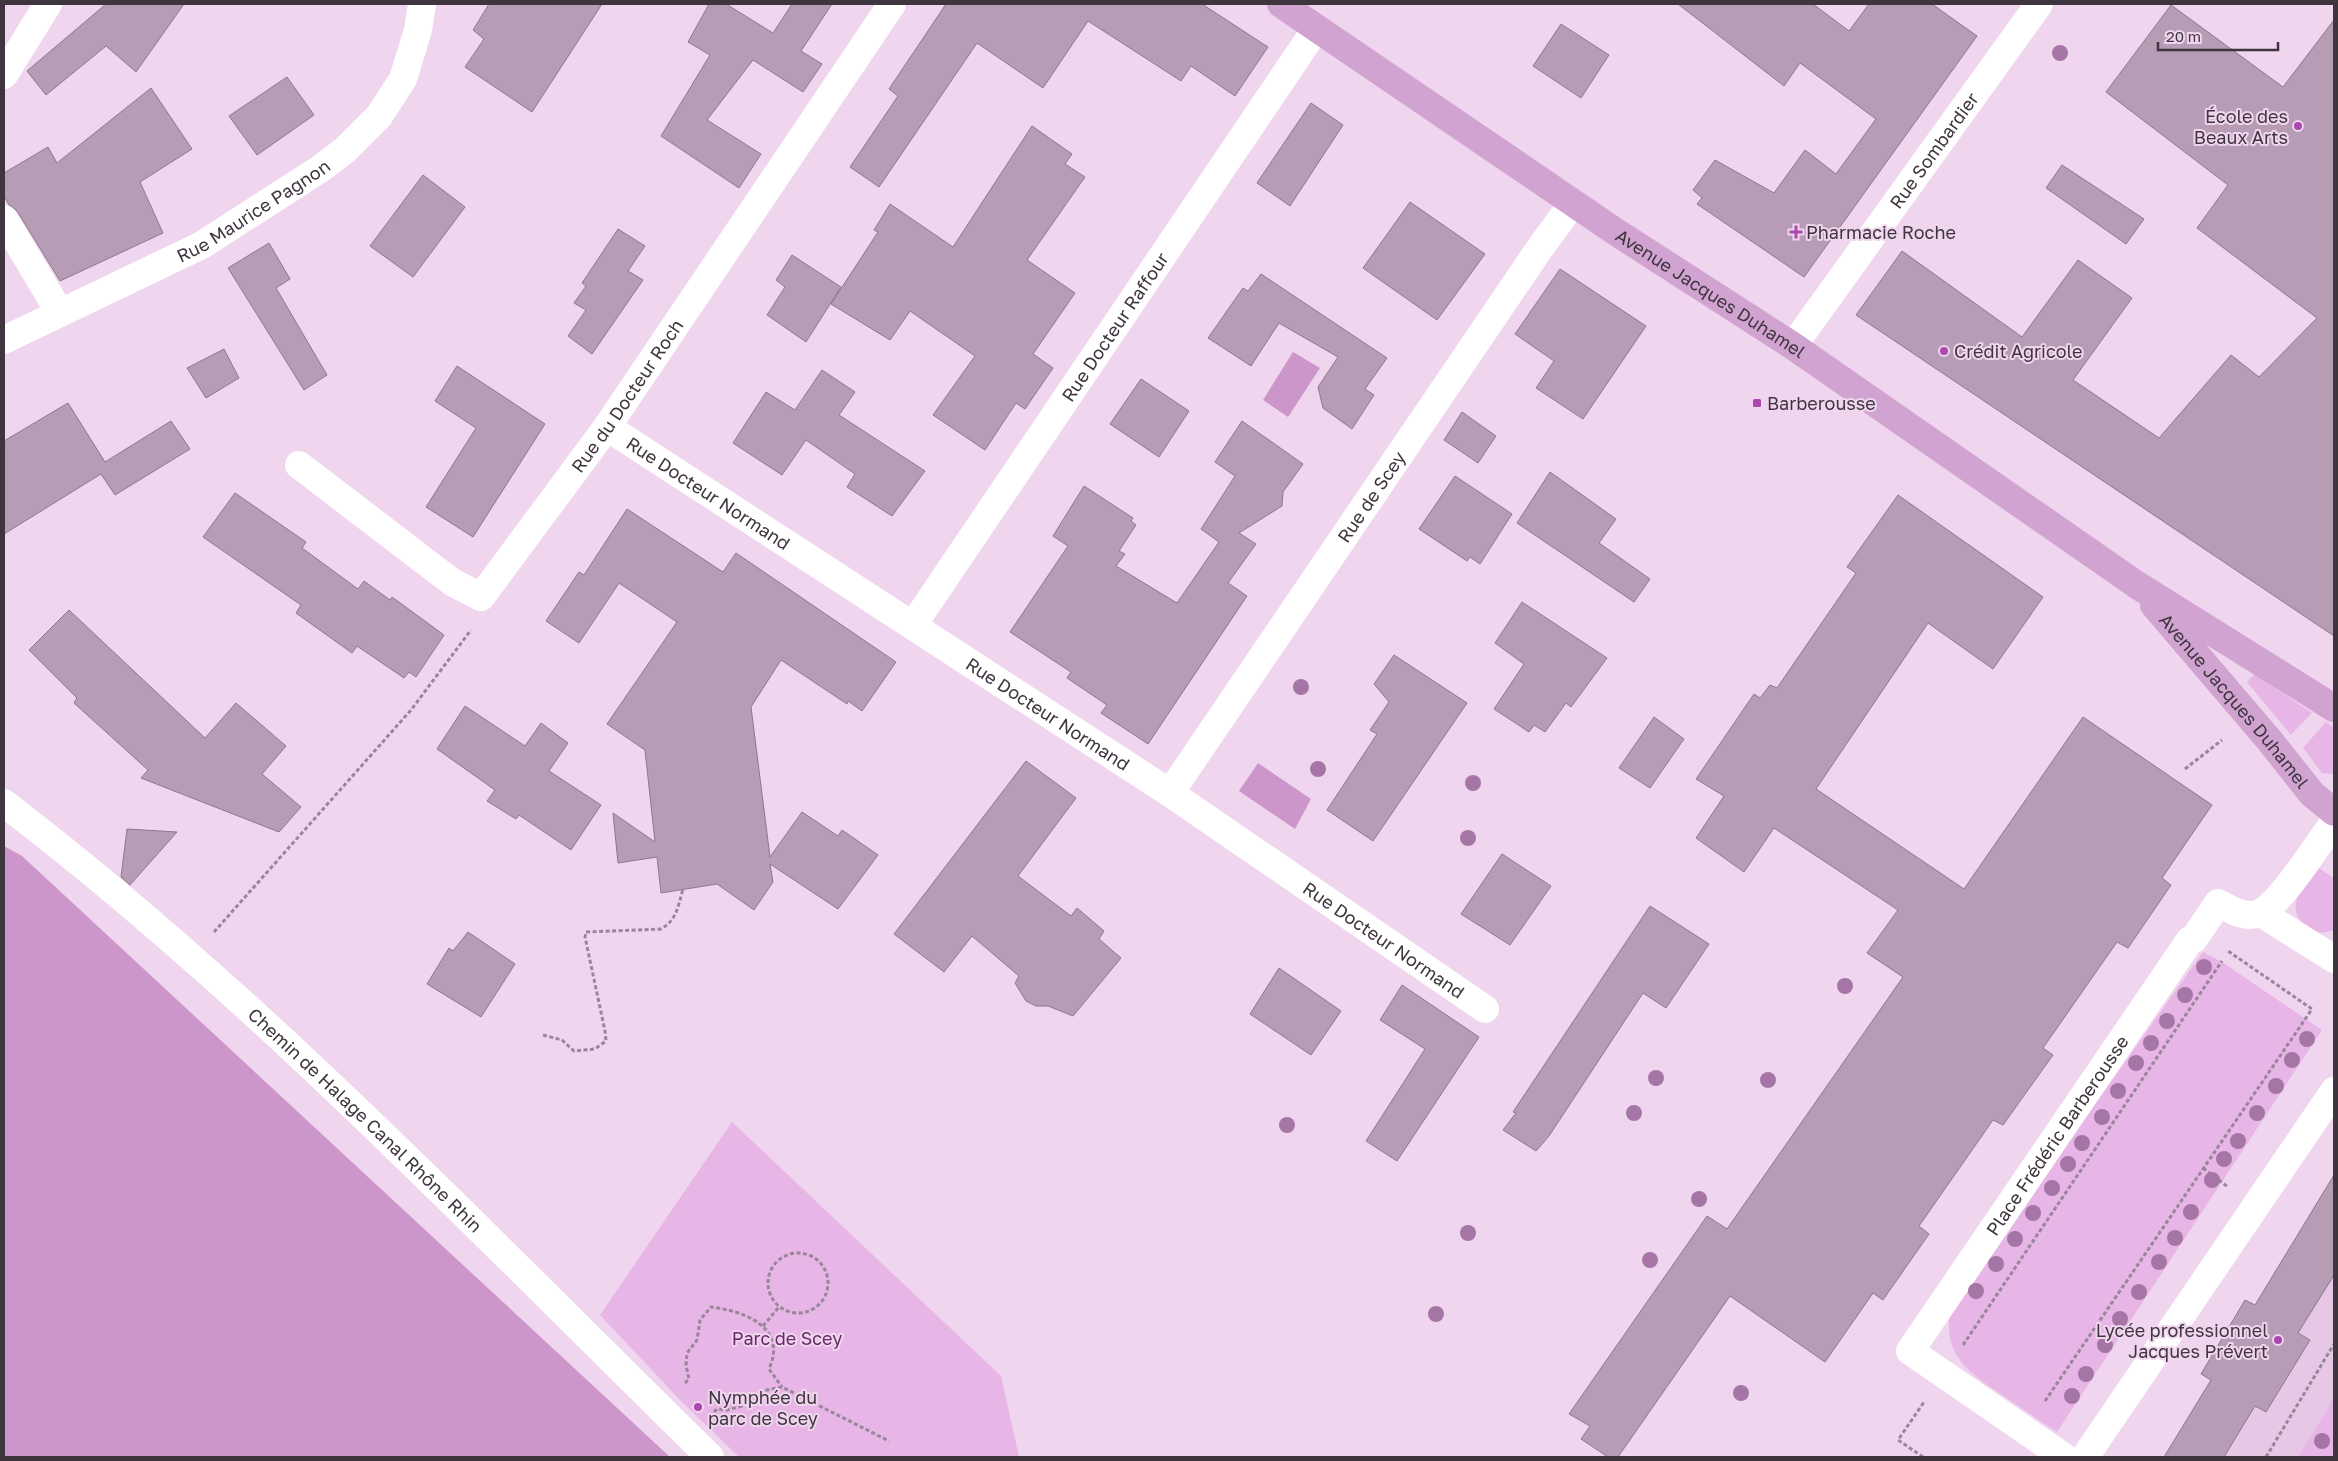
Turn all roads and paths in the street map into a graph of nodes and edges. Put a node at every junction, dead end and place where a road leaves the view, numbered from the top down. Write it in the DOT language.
graph roads {
  1 [pos="48,4"];
  2 [pos="422,4"];
  3 [pos="892,4"];
  4 [pos="1281,4"];
  5 [pos="2039,4"];
  6 [pos="1316,29"];
  7 [pos="4,75"];
  8 [pos="1573,203"];
  9 [pos="4,219"];
  10 [pos="60,313"];
  11 [pos="4,340"];
  12 [pos="1793,346"];
  13 [pos="607,427"];
  14 [pos="299,465"];
  15 [pos="2137,585"];
  16 [pos="481,597"];
  17 [pos="913,626"];
  18 [pos="2334,708"];
  19 [pos="2225,738"];
  20 [pos="2185,769"];
  21 [pos="1170,793"];
  22 [pos="4,803"];
  23 [pos="2334,812"];
  24 [pos="2334,822"];
  25 [pos="683,890"];
  26 [pos="2261,913"];
  27 [pos="2221,946"];
  28 [pos="2222,954"];
  29 [pos="191,958"];
  30 [pos="2334,959"];
  31 [pos="1485,1009"];
  32 [pos="543,1035"];
  33 [pos="2334,1091"];
  34 [pos="2203,1168"];
  35 [pos="2231,1188"];
  36 [pos="779,1307"];
  37 [pos="763,1326"];
  38 [pos="2334,1344"];
  39 [pos="1943,1374"];
  40 [pos="782,1387"];
  41 [pos="661,1409"];
  42 [pos="2024,1430"];
  43 [pos="889,1441"];
  44 [pos="701,1448"];
  45 [pos="1923,1457"];
  46 [pos="2064,1457"];
  47 [pos="2085,1457"];
  48 [pos="2266,1457"];
  1 -- 7 [label="street"];
  2 -- 10 [label="street, Rue Maurice Pagnon"];
  3 -- 13 [label="street, Rue du Docteur Roch"];
  4 -- 6 [label="main road, Avenue Jacques Duhamel"];
  5 -- 12 [label="street, Rue Sombardier"];
  6 -- 8 [label="main road, Avenue Jacques Duhamel"];
  6 -- 17 [label="street, Rue Docteur Raffour"];
  8 -- 12 [label="main road, Avenue Jacques Duhamel"];
  8 -- 21 [label="street, Rue de Scey"];
  9 -- 10 [label="street"];
  10 -- 11 [label="street, Rue Maurice Pagnon"];
  12 -- 15 [label="main road, Avenue Jacques Duhamel"];
  13 -- 16 [label="street, Rue du Docteur Roch"];
  13 -- 17 [label="street, Rue Docteur Normand"];
  14 -- 16 [label="street"];
  15 -- 18 [label="main road, Avenue Jacques Duhamel"];
  15 -- 23 [label="main road, Avenue Jacques Duhamel"];
  16 -- 29 [label="path"];
  17 -- 21 [label="street, Rue Docteur Normand"];
  19 -- 20 [label="path"];
  21 -- 31 [label="street, Rue Docteur Normand"];
  22 -- 29 [label="street, Chemin de Halage Canal Rhône Rhin"];
  24 -- 26 [label="street"];
  25 -- 32 [label="path"];
  26 -- 30 [label="street"];
  26 -- 39 [label="street, Place Frédéric Barberousse"];
  27 -- 34 [label="path"];
  28 -- 39 [label="path"];
  29 -- 41 [label="street, Chemin de Halage Canal Rhône Rhin"];
  33 -- 47 [label="street"];
  34 -- 35 [label="path"];
  34 -- 42 [label="path"];
  36 -- 36 [label="path"];
  36 -- 37 [label="path"];
  37 -- 40 [label="path"];
  37 -- 41 [label="path"];
  38 -- 48 [label="path"];
  39 -- 42 [label="street, Place Frédéric Barberousse"];
  39 -- 45 [label="path"];
  40 -- 43 [label="path"];
  40 -- 44 [label="path"];
  41 -- 44 [label="street, Chemin de Halage Canal Rhône Rhin"];
  42 -- 46 [label="street, Place Frédéric Barberousse"];
}
